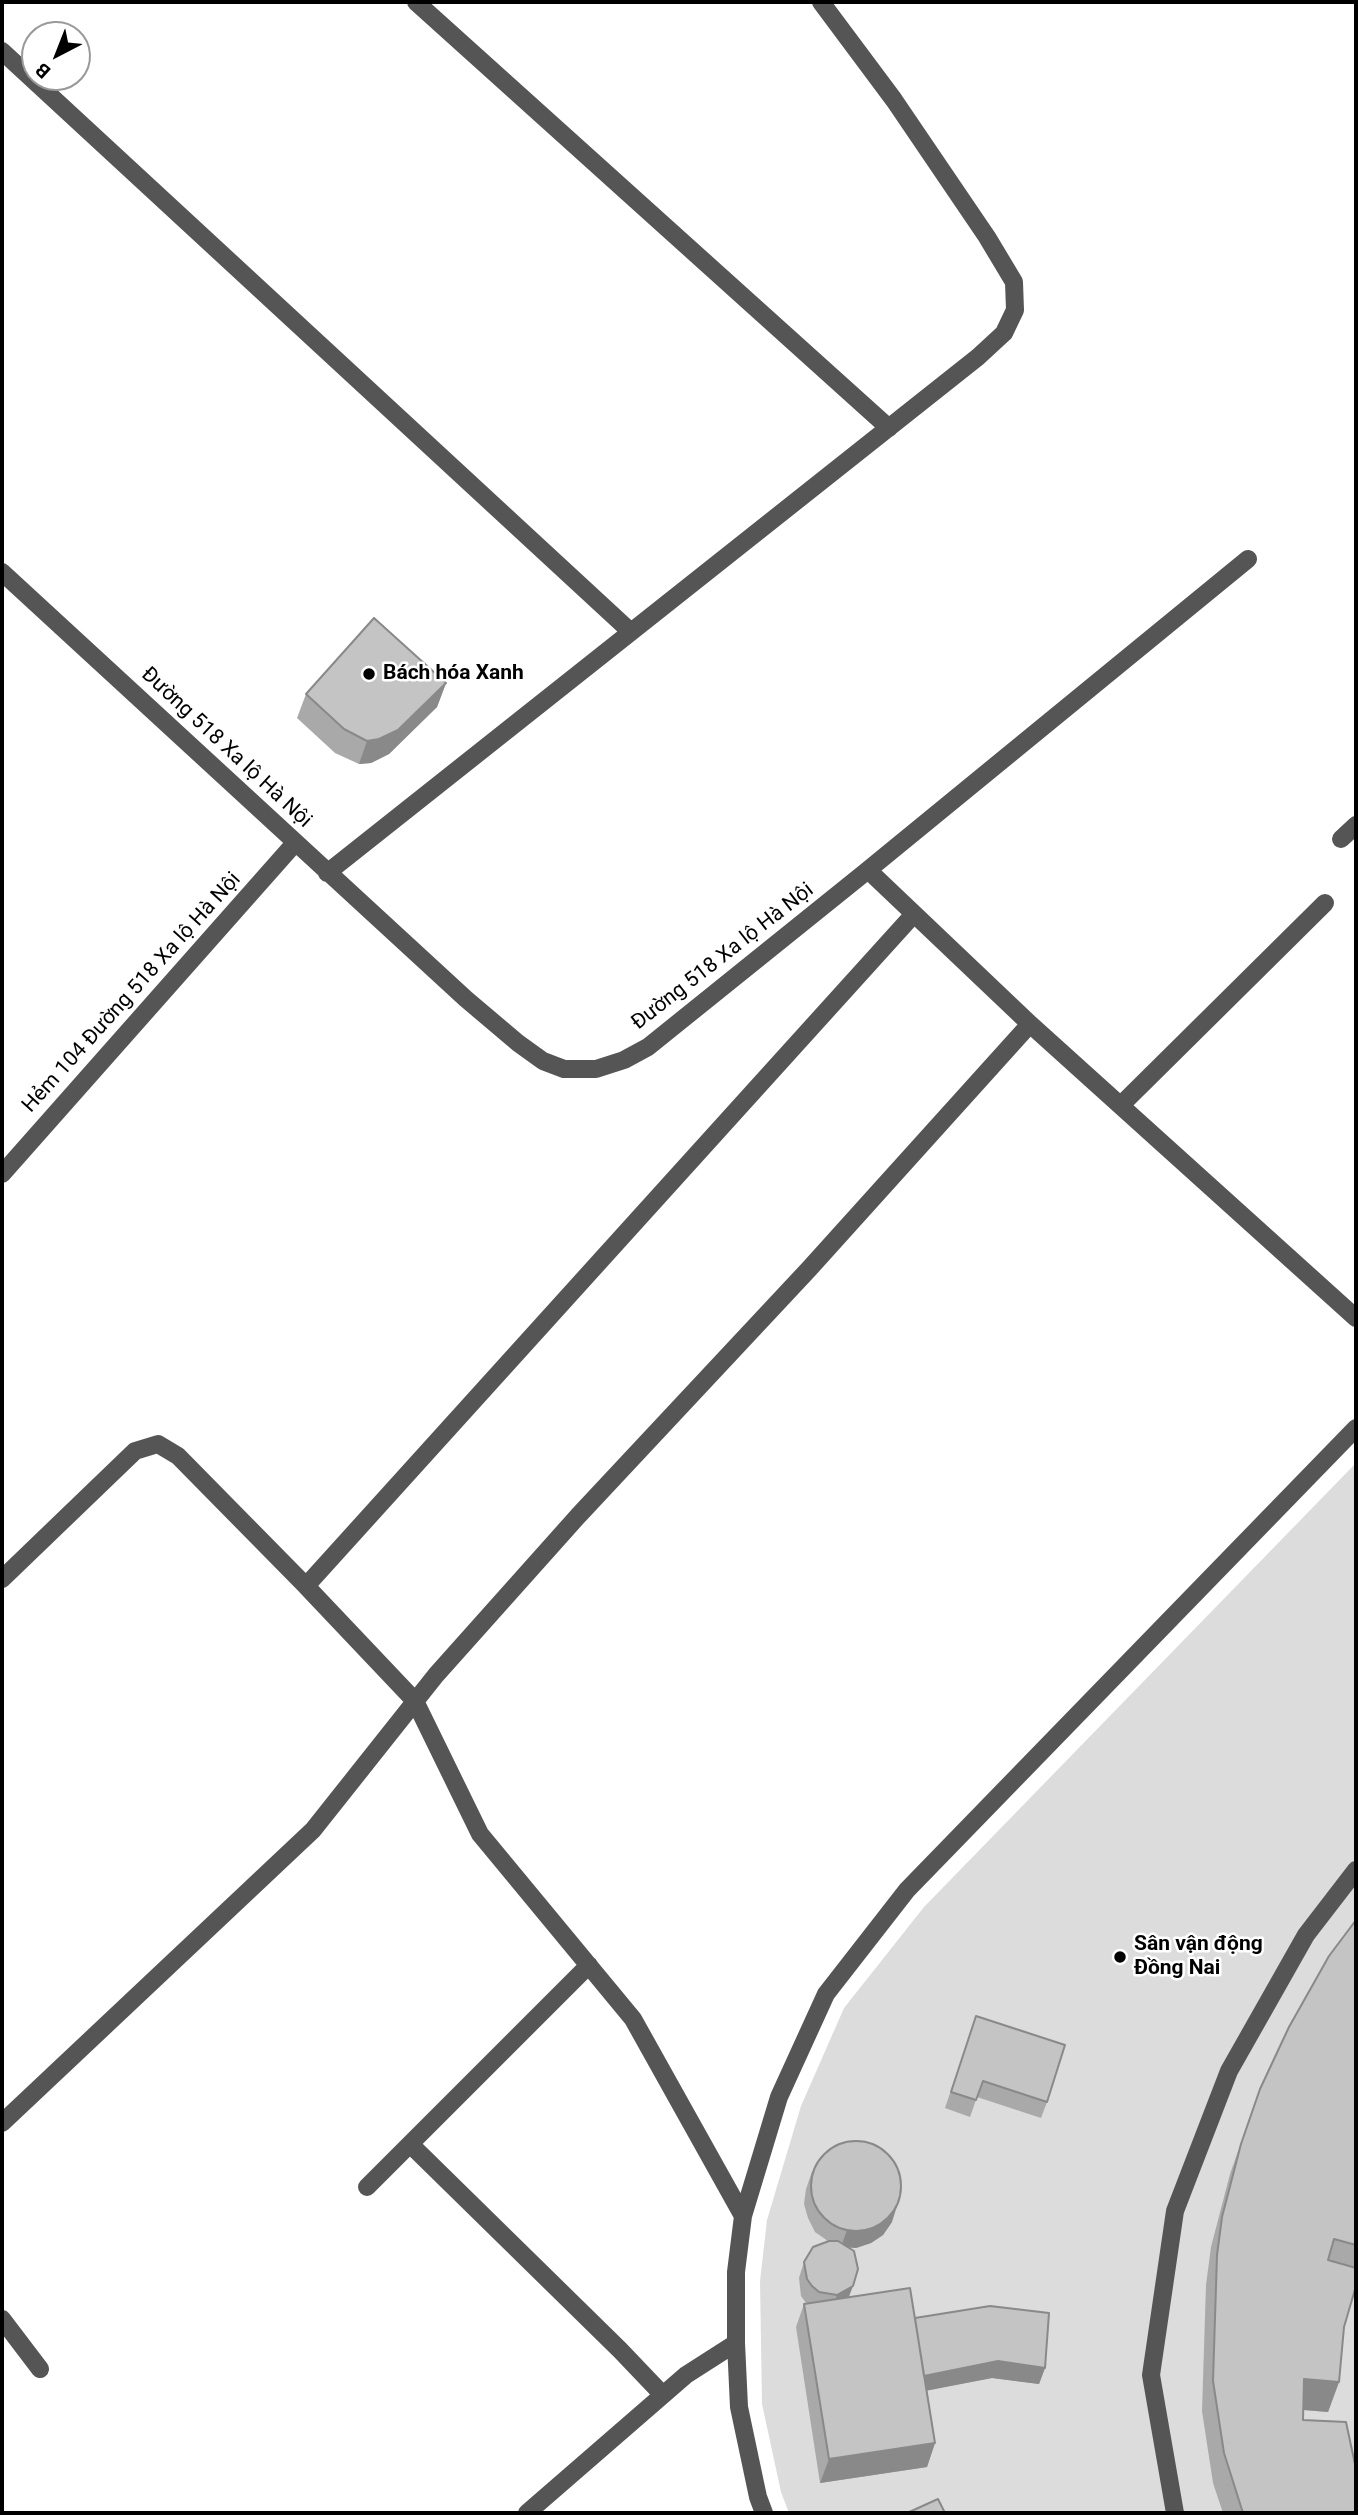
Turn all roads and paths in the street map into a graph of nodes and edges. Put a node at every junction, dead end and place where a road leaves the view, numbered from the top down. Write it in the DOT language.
graph roads {
  1 [pos="416,2"];
  2 [pos="821,2"];
  3 [pos="2,51"];
  4 [pos="889,428"];
  5 [pos="1248,559"];
  6 [pos="2,572"];
  7 [pos="631,632"];
  8 [pos="1356,825"];
  9 [pos="1341,839"];
  10 [pos="295,843"];
  11 [pos="868,870"];
  12 [pos="327,873"];
  13 [pos="1325,903"];
  14 [pos="914,914"];
  15 [pos="1030,1024"];
  16 [pos="1121,1105"];
  17 [pos="2,1174"];
  18 [pos="1356,1318"];
  19 [pos="1356,1428"];
  20 [pos="2,1579"];
  21 [pos="306,1586"];
  22 [pos="415,1701"];
  23 [pos="1356,1870"];
  24 [pos="589,1965"];
  25 [pos="2,2123"];
  26 [pos="410,2144"];
  27 [pos="367,2187"];
  28 [pos="743,2216"];
  29 [pos="2,2319"];
  30 [pos="736,2343"];
  31 [pos="40,2369"];
  32 [pos="662,2394"];
  33 [pos="527,2513"];
  34 [pos="764,2513"];
  35 [pos="1175,2513"];
  1 -- 4 [label="street"];
  2 -- 4 [label="street"];
  3 -- 7 [label="street"];
  4 -- 7 [label="street"];
  5 -- 11 [label="street, Đường 518 Xa lộ Hà Nội"];
  6 -- 10 [label="street, Đường 518 Xa lộ Hà Nội"];
  7 -- 12 [label="street"];
  8 -- 9 [label="street"];
  10 -- 12 [label="street, Đường 518 Xa lộ Hà Nội"];
  10 -- 17 [label="street, Hẻm 104 Đường 518 Xa lộ Hà Nội"];
  11 -- 12 [label="street, Đường 518 Xa lộ Hà Nội"];
  11 -- 14 [label="street"];
  13 -- 16 [label="street"];
  14 -- 15 [label="street"];
  14 -- 21 [label="street"];
  15 -- 16 [label="street"];
  15 -- 22 [label="street"];
  16 -- 18 [label="street"];
  19 -- 28 [label="street"];
  20 -- 21 [label="street"];
  21 -- 22 [label="street"];
  22 -- 24 [label="street"];
  22 -- 25 [label="street"];
  23 -- 35 [label="street"];
  24 -- 26 [label="street"];
  24 -- 28 [label="street"];
  26 -- 27 [label="street"];
  26 -- 32 [label="street"];
  28 -- 30 [label="street"];
  29 -- 31 [label="street"];
  30 -- 32 [label="street"];
  30 -- 34 [label="street"];
  32 -- 33 [label="street"];
}
